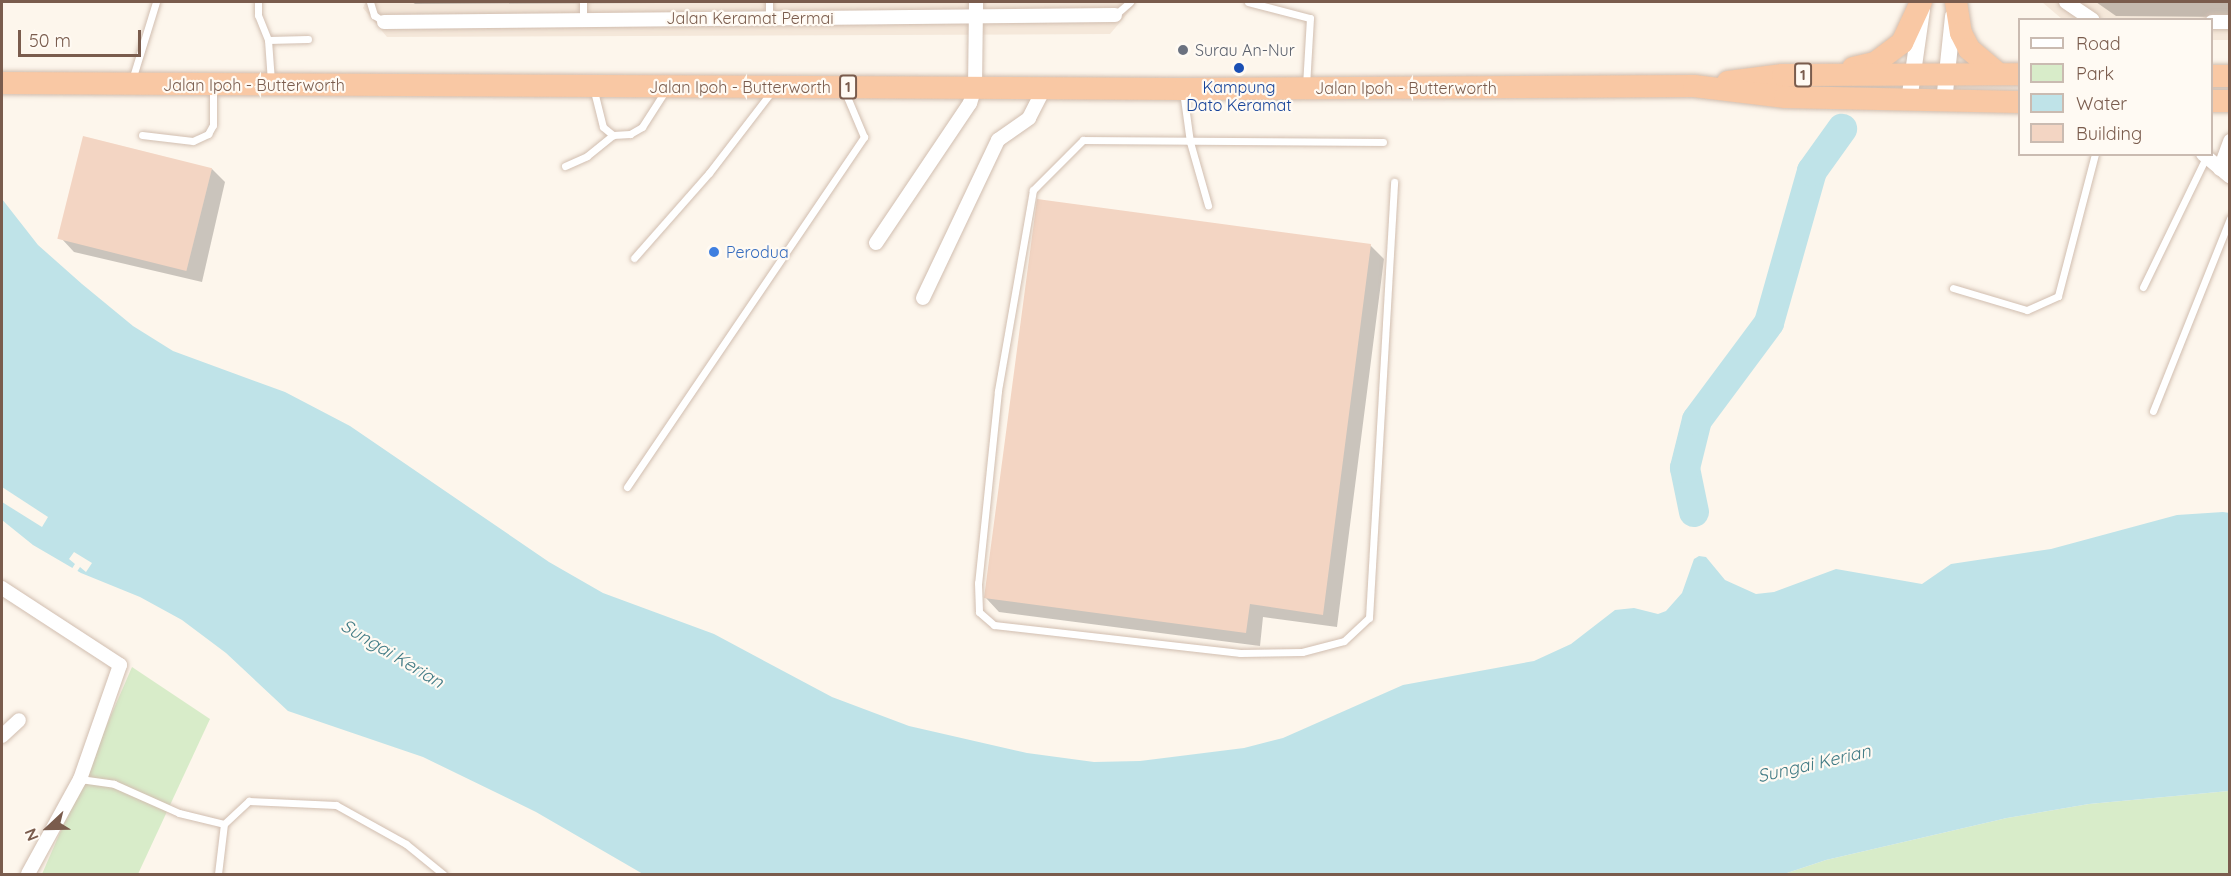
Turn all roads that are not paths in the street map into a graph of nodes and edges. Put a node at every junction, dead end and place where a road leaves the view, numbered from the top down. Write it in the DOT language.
graph roads {
  1 [pos="156,2"];
  2 [pos="258,2"];
  3 [pos="370,2"];
  4 [pos="583,2"];
  5 [pos="769,2"];
  6 [pos="976,2"];
  7 [pos="1130,2"];
  8 [pos="1248,2"];
  9 [pos="1922,2"];
  10 [pos="1955,2"];
  11 [pos="2066,2"];
  12 [pos="1115,15"];
  13 [pos="976,16"];
  14 [pos="769,18"];
  15 [pos="2090,18"];
  16 [pos="583,19"];
  17 [pos="384,22"];
  18 [pos="2213,22"];
  19 [pos="2229,22"];
  20 [pos="308,39"];
  21 [pos="268,40"];
  22 [pos="2009,74"];
  23 [pos="1783,75"];
  24 [pos="1913,75"];
  25 [pos="1947,75"];
  26 [pos="2213,76"];
  27 [pos="2229,76"];
  28 [pos="2,83"];
  29 [pos="271,84"];
  30 [pos="213,85"];
  31 [pos="130,86"];
  32 [pos="592,86"];
  33 [pos="668,86"];
  34 [pos="1694,86"];
  35 [pos="775,87"];
  36 [pos="843,87"];
  37 [pos="975,88"];
  38 [pos="1044,88"];
  39 [pos="1306,88"];
  40 [pos="1183,89"];
  41 [pos="1910,101"];
  42 [pos="2213,101"];
  43 [pos="2229,101"];
  44 [pos="1944,102"];
  45 [pos="2018,102"];
  46 [pos="142,135"];
  47 [pos="613,135"];
  48 [pos="2229,141"];
  49 [pos="1190,142"];
  50 [pos="1383,142"];
  51 [pos="2094,156"];
  52 [pos="2205,156"];
  53 [pos="565,166"];
  54 [pos="2225,173"];
  55 [pos="1394,182"];
  56 [pos="1208,205"];
  57 [pos="2229,218"];
  58 [pos="876,243"];
  59 [pos="634,258"];
  60 [pos="2143,287"];
  61 [pos="1953,288"];
  62 [pos="923,298"];
  63 [pos="2153,411"];
  64 [pos="627,487"];
  65 [pos="2,588"];
  66 [pos="19,720"];
  67 [pos="2,736"];
  68 [pos="80,779"];
  69 [pos="224,824"];
  70 [pos="28,874"];
  71 [pos="218,874"];
  72 [pos="443,874"];
  1 -- 31 [label="lane"];
  2 -- 21 [label="lane"];
  3 -- 17 [label="lane"];
  4 -- 16 [label="lane"];
  5 -- 14 [label="lane"];
  6 -- 13 [label="street"];
  7 -- 12 [label="lane"];
  8 -- 39 [label="lane"];
  9 -- 23 [label="highway"];
  9 -- 24 [label="street"];
  10 -- 22 [label="highway"];
  10 -- 25 [label="street"];
  11 -- 15 [label="street"];
  12 -- 13 [label="street, Jalan Keramat Permai"];
  13 -- 14 [label="street, Jalan Keramat Permai"];
  13 -- 37 [label="street"];
  14 -- 16 [label="street, Jalan Keramat Permai"];
  16 -- 17 [label="street, Jalan Keramat Permai"];
  18 -- 19 [label="street"];
  20 -- 21 [label="lane"];
  21 -- 29 [label="lane"];
  22 -- 25 [label="highway, Jalan Ipoh - Butterworth / 1"];
  23 -- 24 [label="highway, Jalan Ipoh - Butterworth / 1"];
  23 -- 34 [label="highway, Jalan Ipoh - Butterworth / 1"];
  24 -- 25 [label="highway, Jalan Ipoh - Butterworth / 1"];
  24 -- 41 [label="street"];
  25 -- 44 [label="street"];
  26 -- 27 [label="highway"];
  28 -- 31 [label="highway, Jalan Ipoh - Butterworth / 1"];
  29 -- 30 [label="highway, Jalan Ipoh - Butterworth / 1"];
  29 -- 32 [label="highway, Jalan Ipoh - Butterworth / 1"];
  30 -- 31 [label="highway, Jalan Ipoh - Butterworth / 1"];
  30 -- 46 [label="lane"];
  32 -- 33 [label="highway, Jalan Ipoh - Butterworth / 1"];
  32 -- 47 [label="lane"];
  33 -- 35 [label="highway, Jalan Ipoh - Butterworth / 1"];
  33 -- 47 [label="lane"];
  34 -- 39 [label="highway, Jalan Ipoh - Butterworth / 1"];
  34 -- 41 [label="highway, Jalan Ipoh - Butterworth / 1"];
  35 -- 36 [label="highway, Jalan Ipoh - Butterworth / 1"];
  35 -- 59 [label="lane"];
  36 -- 37 [label="highway, Jalan Ipoh - Butterworth / 1"];
  36 -- 64 [label="lane"];
  37 -- 38 [label="highway, Jalan Ipoh - Butterworth / 1"];
  37 -- 58 [label="street"];
  38 -- 40 [label="highway, Jalan Ipoh - Butterworth / 1"];
  38 -- 62 [label="street"];
  39 -- 40 [label="highway, Jalan Ipoh - Butterworth / 1"];
  40 -- 49 [label="lane"];
  41 -- 44 [label="highway, Jalan Ipoh - Butterworth / 1"];
  42 -- 43 [label="highway"];
  44 -- 45 [label="highway, Jalan Ipoh - Butterworth / 1"];
  47 -- 53 [label="lane"];
  48 -- 54 [label="street"];
  49 -- 50 [label="lane"];
  49 -- 55 [label="lane"];
  49 -- 56 [label="lane"];
  51 -- 61 [label="lane"];
  52 -- 54 [label="street"];
  52 -- 60 [label="lane"];
  57 -- 63 [label="lane"];
  65 -- 68 [label="street"];
  66 -- 67 [label="street"];
  68 -- 69 [label="lane"];
  68 -- 70 [label="street"];
  69 -- 71 [label="lane"];
  69 -- 72 [label="lane"];
}
